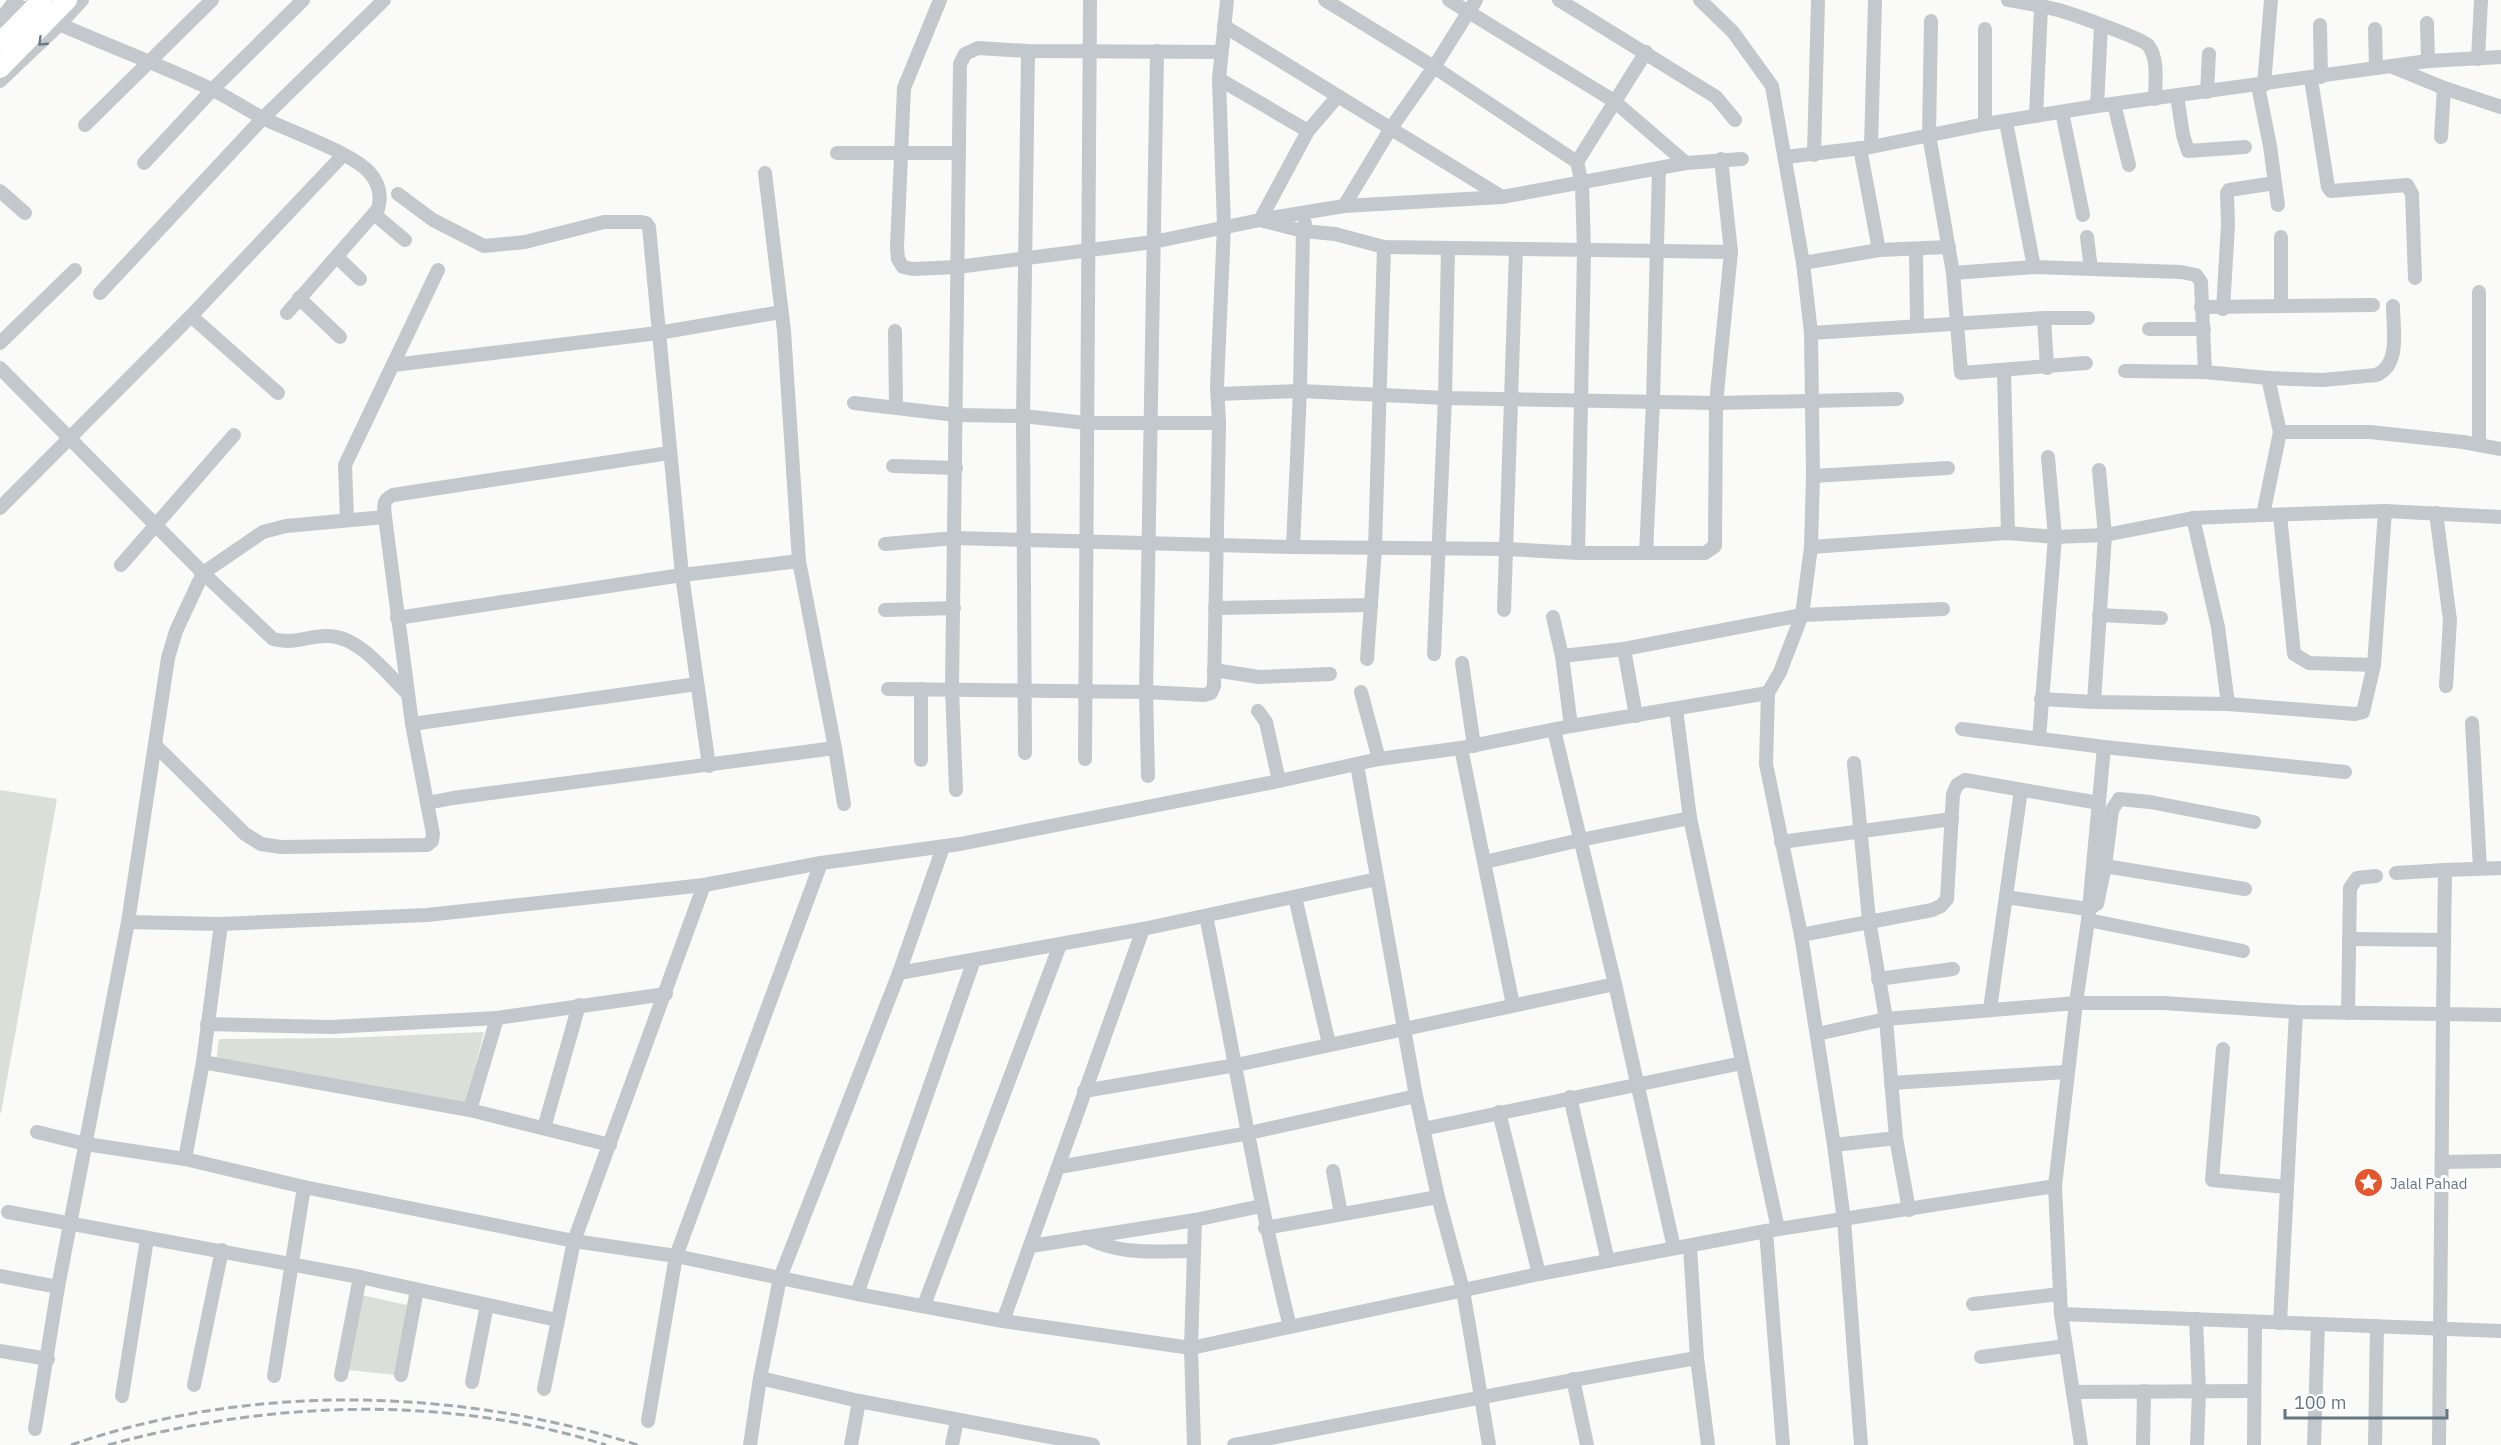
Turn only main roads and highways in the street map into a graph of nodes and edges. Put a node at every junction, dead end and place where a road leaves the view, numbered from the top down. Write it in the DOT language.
graph roads {
  1 [pos="42,0"];
  2 [pos="67,0"];
  3 [pos="0,43"];
  4 [pos="0,68"];
  1 -- 3 [label="highway, bridge"];
  2 -- 4 [label="highway, bridge"];
}
